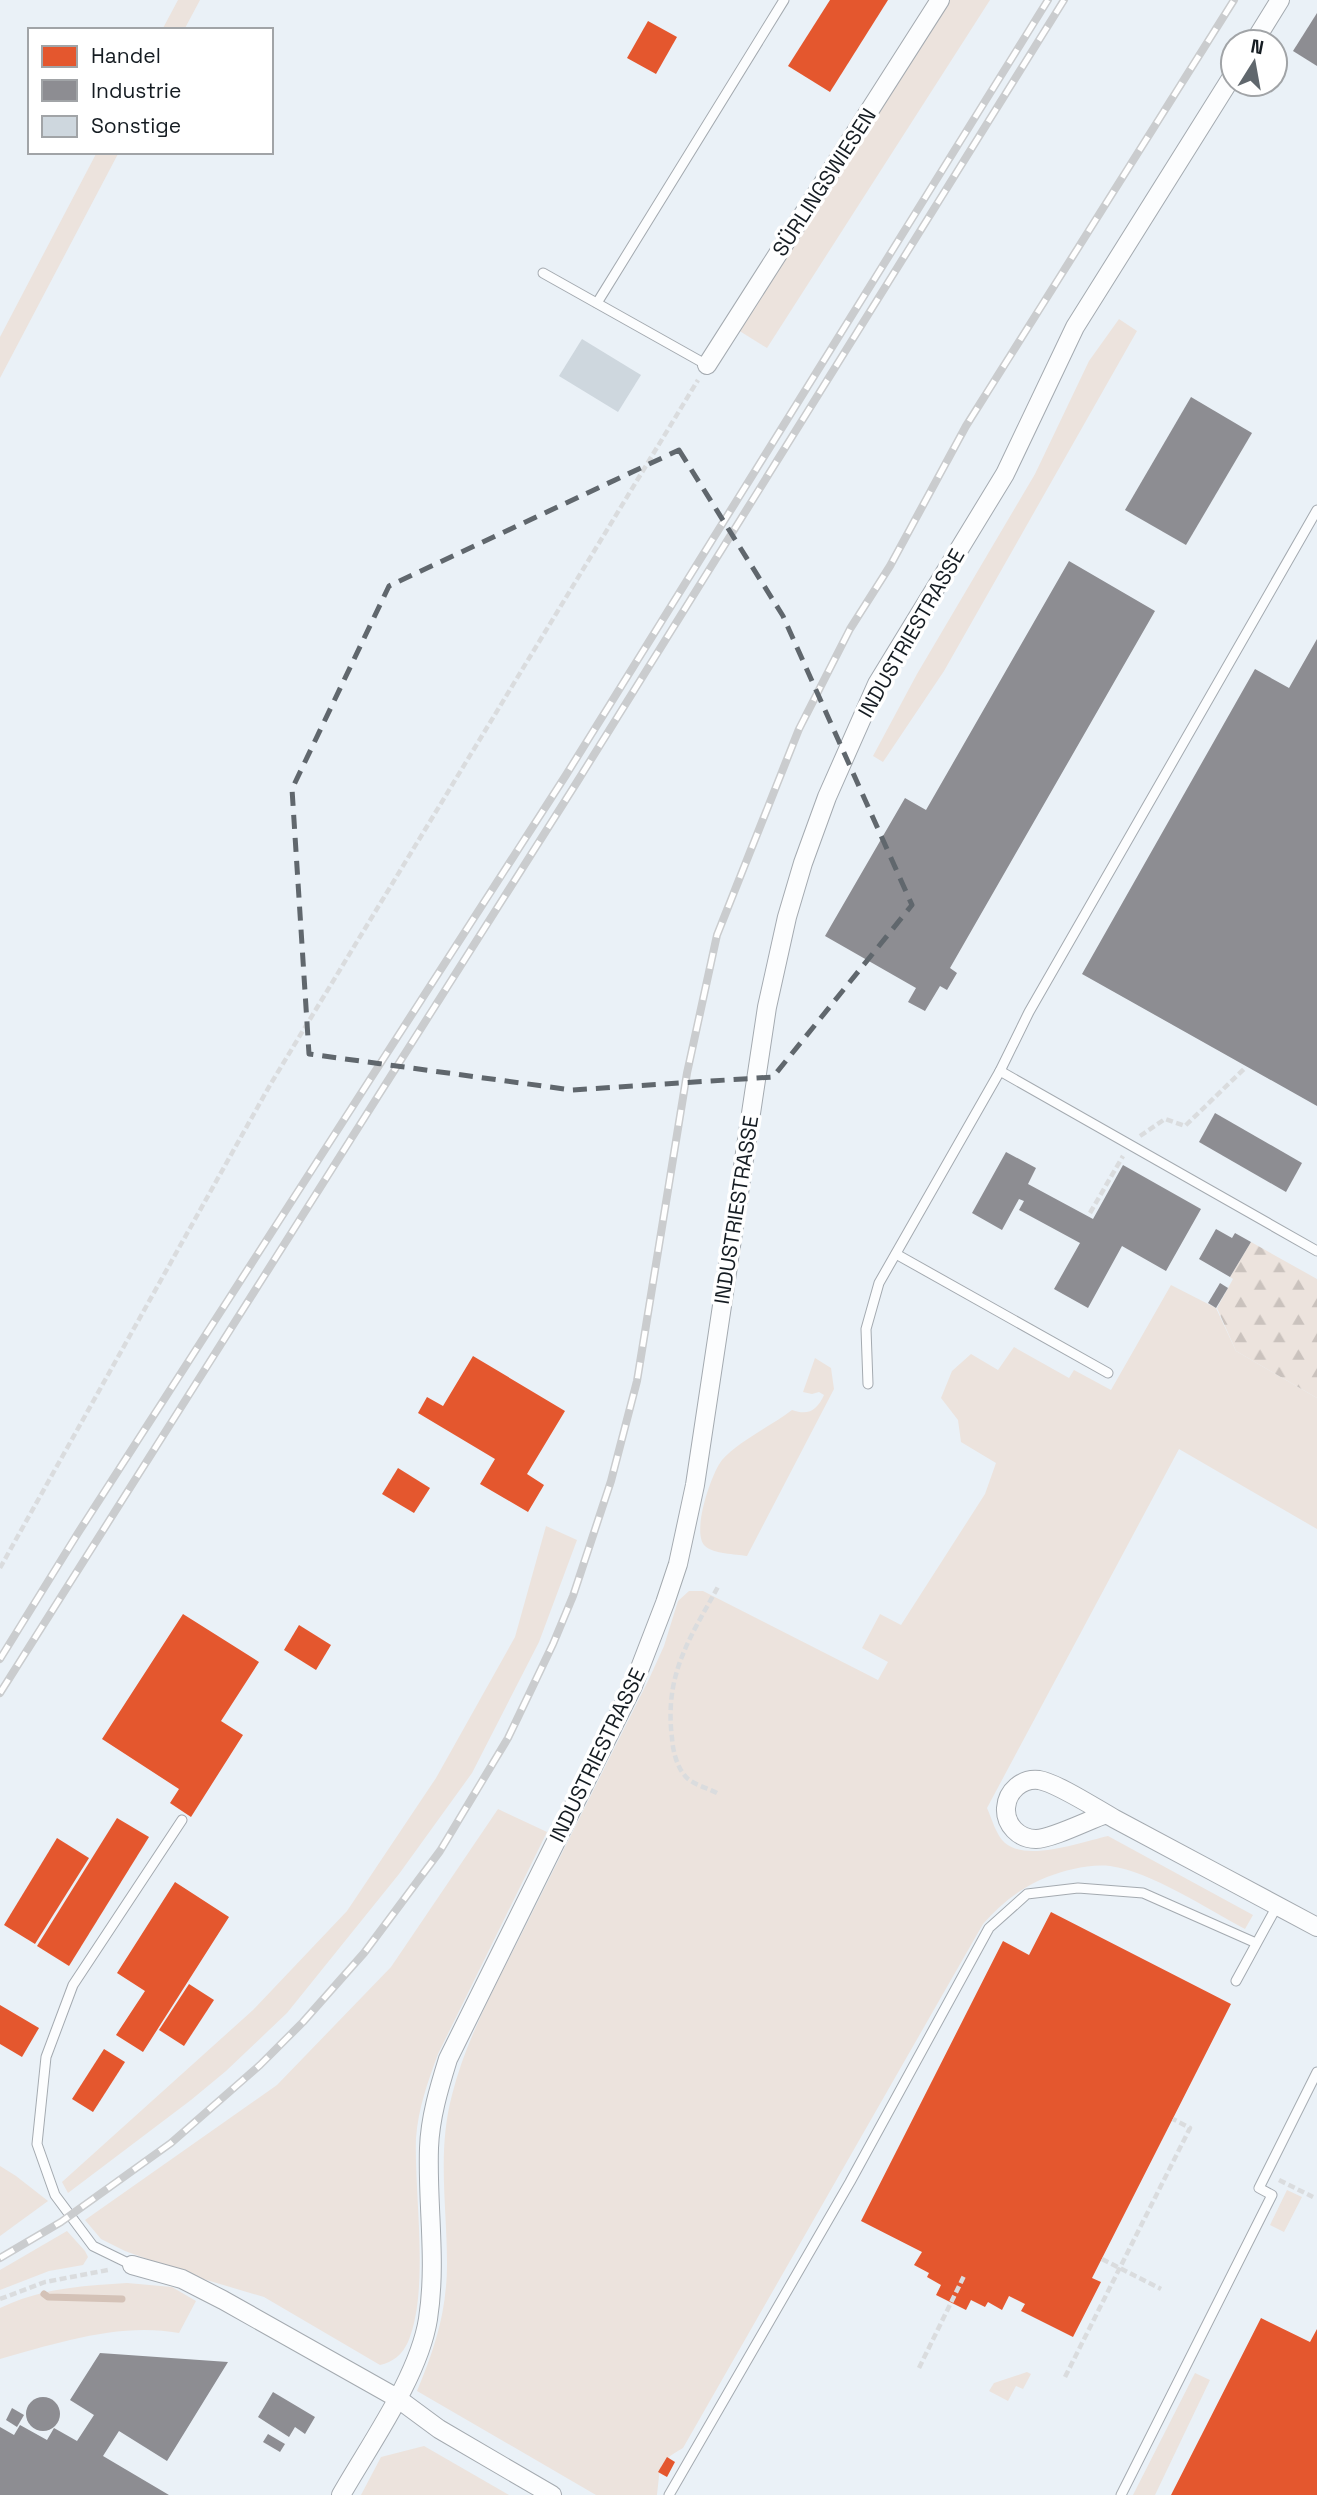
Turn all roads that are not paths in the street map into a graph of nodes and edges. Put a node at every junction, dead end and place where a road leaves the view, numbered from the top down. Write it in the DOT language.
graph roads {
  1 [pos="784,0"];
  2 [pos="940,0"];
  3 [pos="1280,0"];
  4 [pos="1263,28"];
  5 [pos="1219,97"];
  6 [pos="543,273"];
  7 [pos="597,303"];
  8 [pos="707,365"];
  9 [pos="1317,509"];
  10 [pos="1000,1071"];
  11 [pos="1317,1251"];
  12 [pos="896,1254"];
  13 [pos="1108,1373"];
  14 [pos="868,1384"];
  15 [pos="1106,1814"];
  16 [pos="183,1820"];
  17 [pos="1277,1906"];
  18 [pos="1317,1927"];
  19 [pos="1256,1943"];
  20 [pos="1236,1981"];
  21 [pos="1317,2072"];
  22 [pos="132,2265"];
  23 [pos="397,2398"];
  24 [pos="341,2495"];
  25 [pos="552,2495"];
  26 [pos="669,2495"];
  27 [pos="1121,2495"];
  1 -- 7 [label="lane"];
  2 -- 8 [label="street, SÜRLINGSWIESEN"];
  3 -- 4 [label="street"];
  5 -- 23 [label="street, INDUSTRIESTRASSE"];
  6 -- 7 [label="lane"];
  7 -- 8 [label="lane"];
  9 -- 10 [label="lane"];
  10 -- 11 [label="lane"];
  10 -- 12 [label="lane"];
  12 -- 13 [label="lane"];
  12 -- 14 [label="lane"];
  15 -- 15 [label="street"];
  15 -- 17 [label="street"];
  16 -- 22 [label="lane"];
  17 -- 18 [label="street"];
  17 -- 19 [label="lane"];
  19 -- 20 [label="lane"];
  19 -- 26 [label="lane"];
  21 -- 27 [label="lane"];
  22 -- 23 [label="street"];
  23 -- 24 [label="street, INDUSTRIESTRASSE"];
  23 -- 25 [label="street"];
}
